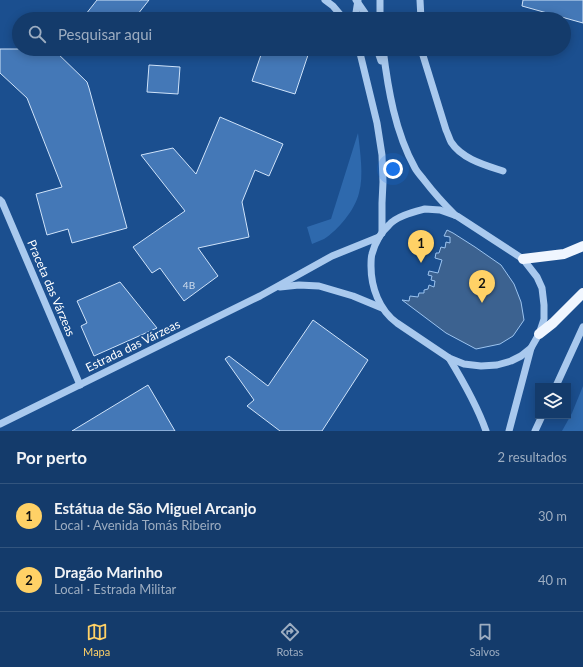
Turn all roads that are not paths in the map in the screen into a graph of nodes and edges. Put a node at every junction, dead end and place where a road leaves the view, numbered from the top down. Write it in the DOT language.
graph roads {
  1 [pos="325,0"];
  2 [pos="357,0"];
  3 [pos="380,0"];
  4 [pos="420,0"];
  5 [pos="338,12"];
  6 [pos="356,12"];
  7 [pos="363,12"];
  8 [pos="380,12"];
  9 [pos="421,12"];
  10 [pos="360,56"];
  11 [pos="380,56"];
  12 [pos="384,56"];
  13 [pos="423,56"];
  14 [pos="387,77"];
  15 [pos="503,171"];
  16 [pos="0,200"];
  17 [pos="457,216"];
  18 [pos="380,235"];
  19 [pos="583,246"];
  20 [pos="523,259"];
  21 [pos="275,288"];
  22 [pos="583,293"];
  23 [pos="382,308"];
  24 [pos="583,327"];
  25 [pos="539,334"];
  26 [pos="531,348"];
  27 [pos="449,358"];
  28 [pos="557,383"];
  29 [pos="80,385"];
  30 [pos="541,419"];
  31 [pos="0,424"];
  32 [pos="5,431"];
  33 [pos="486,431"];
  34 [pos="509,431"];
  35 [pos="535,431"];
  1 -- 5 [label="street"];
  2 -- 6 [label="street"];
  2 -- 7 [label="street"];
  3 -- 8 [label="street"];
  4 -- 9 [label="street"];
  10 -- 18 [label="street"];
  11 -- 14 [label="street"];
  12 -- 14 [label="street"];
  13 -- 15 [label="street"];
  14 -- 17 [label="street"];
  16 -- 29 [label="street, Praceta das Várzeas"];
  17 -- 18 [label="street"];
  17 -- 20 [label="street"];
  18 -- 21 [label="street, Estrada das Várzeas"];
  18 -- 23 [label="street"];
  19 -- 20 [label="main road"];
  20 -- 25 [label="street"];
  21 -- 23 [label="street, Estrada das Várzeas"];
  21 -- 29 [label="street, Estrada das Várzeas"];
  22 -- 25 [label="main road"];
  23 -- 27 [label="street"];
  24 -- 28 [label="street"];
  25 -- 26 [label="street"];
  26 -- 27 [label="street"];
  26 -- 34 [label="street"];
  27 -- 33 [label="street"];
  29 -- 31 [label="street, Estrada das Várzeas"];
  30 -- 35 [label="street"];
  31 -- 32 [label="street"];
}
